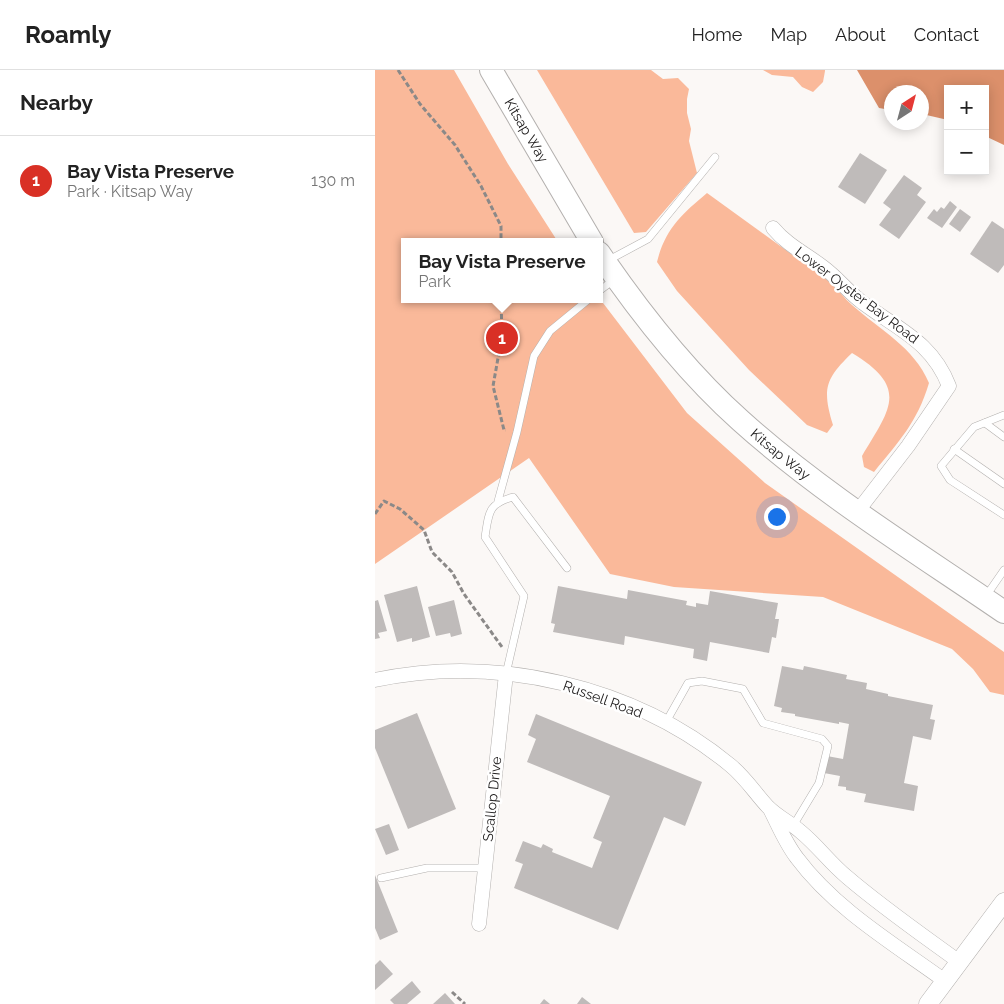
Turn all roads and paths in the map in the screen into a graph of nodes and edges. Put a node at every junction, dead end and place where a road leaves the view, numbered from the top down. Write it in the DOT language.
graph roads {
  1 [pos="398,70"];
  2 [pos="491,70"];
  3 [pos="715,157"];
  4 [pos="773,228"];
  5 [pos="501,238"];
  6 [pos="590,238"];
  7 [pos="607,264"];
  8 [pos="603,278"];
  9 [pos="501,303"];
  10 [pos="584,303"];
  11 [pos="1004,415"];
  12 [pos="985,423"];
  13 [pos="517,432"];
  14 [pos="1004,437"];
  15 [pos="954,449"];
  16 [pos="1004,484"];
  17 [pos="498,501"];
  18 [pos="857,512"];
  19 [pos="375,514"];
  20 [pos="1004,515"];
  21 [pos="567,568"];
  22 [pos="1004,570"];
  23 [pos="985,599"];
  24 [pos="1004,612"];
  25 [pos="511,656"];
  26 [pos="506,674"];
  27 [pos="375,680"];
  28 [pos="666,722"];
  29 [pos="769,808"];
  30 [pos="793,826"];
  31 [pos="485,868"];
  32 [pos="381,878"];
  33 [pos="1004,902"];
  34 [pos="479,924"];
  35 [pos="959,961"];
  36 [pos="945,981"];
  37 [pos="452,992"];
  38 [pos="465,1004"];
  39 [pos="928,1004"];
  1 -- 5 [label="path"];
  2 -- 6 [label="main road, Kitsap Way"];
  3 -- 7 [label="lane"];
  4 -- 18 [label="street, Lower Oyster Bay Road"];
  7 -- 8 [label="lane"];
  7 -- 18 [label="main road, Kitsap Way"];
  9 -- 13 [label="path"];
  10 -- 13 [label="lane"];
  11 -- 12 [label="lane"];
  12 -- 14 [label="lane"];
  12 -- 15 [label="lane"];
  13 -- 17 [label="lane"];
  15 -- 16 [label="lane"];
  15 -- 20 [label="lane"];
  17 -- 21 [label="lane"];
  17 -- 25 [label="lane"];
  18 -- 23 [label="main road, Kitsap Way"];
  19 -- 25 [label="path"];
  22 -- 23 [label="lane"];
  23 -- 24 [label="main road, Kitsap Way"];
  25 -- 26 [label="lane"];
  26 -- 27 [label="street, Russell Road"];
  26 -- 28 [label="street, Russell Road"];
  26 -- 31 [label="street, Scallop Drive"];
  28 -- 29 [label="street, Russell Road"];
  28 -- 30 [label="lane"];
  29 -- 30 [label="street, Russell Road"];
  29 -- 36 [label="street, Russell Road"];
  30 -- 35 [label="street, Russell Road"];
  31 -- 32 [label="lane"];
  31 -- 34 [label="street, Scallop Drive"];
  33 -- 35 [label="street"];
  35 -- 36 [label="street"];
  36 -- 39 [label="street"];
  37 -- 38 [label="path"];
}
